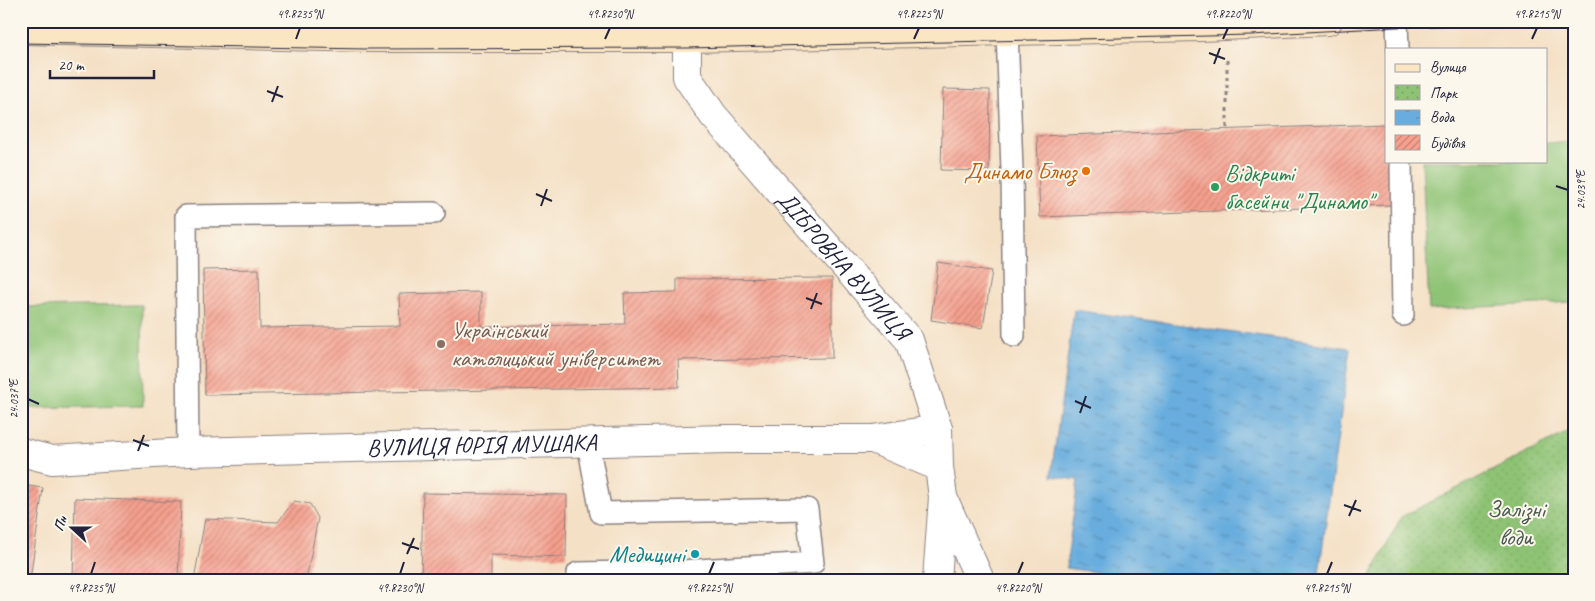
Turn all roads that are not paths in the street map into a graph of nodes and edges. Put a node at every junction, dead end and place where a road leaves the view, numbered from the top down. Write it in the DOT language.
graph roads {
  1 [pos="1328,21"];
  2 [pos="1397,21"];
  3 [pos="1201,24"];
  4 [pos="21,30"];
  5 [pos="361,30"];
  6 [pos="1007,30"];
  7 [pos="687,38"];
  8 [pos="1398,48"];
  9 [pos="1401,162"];
  10 [pos="434,213"];
  11 [pos="1403,315"];
  12 [pos="1014,336"];
  13 [pos="938,429"];
  14 [pos="873,439"];
  15 [pos="588,443"];
  16 [pos="21,452"];
  17 [pos="188,452"];
  18 [pos="939,466"];
  19 [pos="942,497"];
  20 [pos="813,571"];
  21 [pos="578,580"];
  22 [pos="937,580"];
  23 [pos="980,580"];
  1 -- 3 [label="main road"];
  2 -- 8 [label="lane"];
  3 -- 6 [label="main road"];
  4 -- 5 [label="main road"];
  5 -- 7 [label="main road"];
  6 -- 7 [label="main road"];
  6 -- 12 [label="lane"];
  7 -- 13 [label="street, ДІБРОВНА ВУЛИЦЯ"];
  9 -- 11 [label="lane"];
  10 -- 17 [label="lane"];
  13 -- 14 [label="street"];
  13 -- 18 [label="street, ДІБРОВНА ВУЛИЦЯ"];
  14 -- 15 [label="street, ВУЛИЦЯ ЮРІЯ МУШАКА"];
  14 -- 18 [label="street, ВУЛИЦЯ ЮРІЯ МУШАКА"];
  15 -- 17 [label="street, ВУЛИЦЯ ЮРІЯ МУШАКА"];
  15 -- 20 [label="lane"];
  16 -- 17 [label="street, ВУЛИЦЯ ЮРІЯ МУШАКА"];
  18 -- 19 [label="street, ДІБРОВНА ВУЛИЦЯ"];
  19 -- 22 [label="street, ДІБРОВНА ВУЛИЦЯ"];
  19 -- 23 [label="street"];
  20 -- 21 [label="lane"];
}
